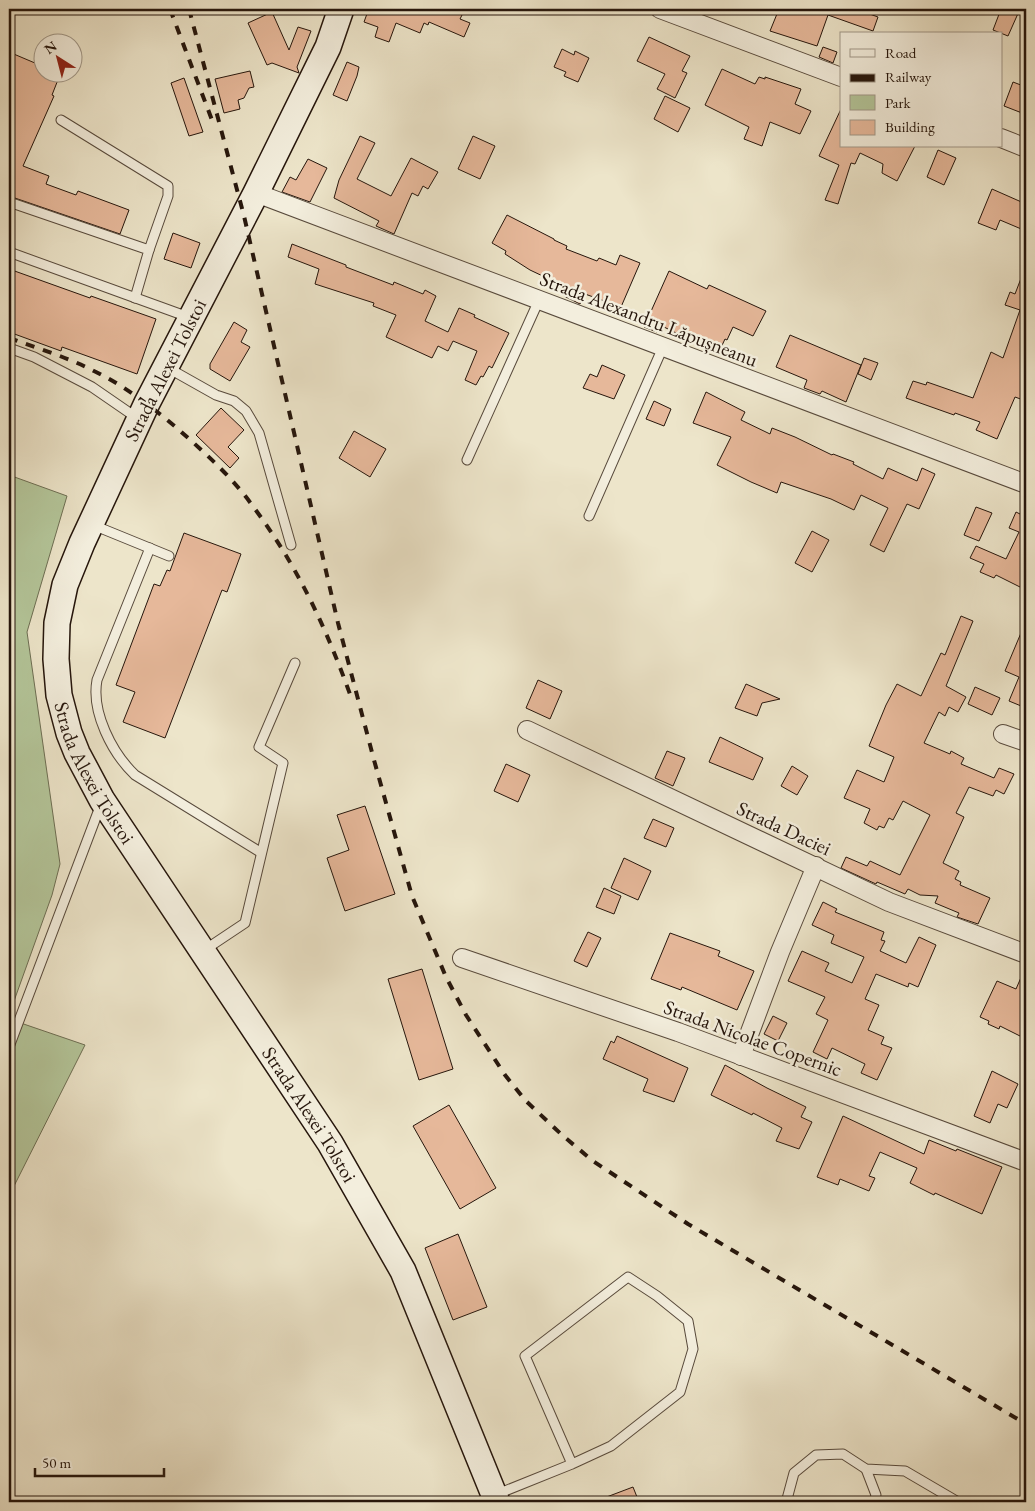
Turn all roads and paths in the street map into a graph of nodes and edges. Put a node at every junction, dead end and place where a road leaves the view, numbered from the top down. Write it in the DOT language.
graph roads {
  1 [pos="341,9"];
  2 [pos="660,9"];
  3 [pos="840,78"];
  4 [pos="61,120"];
  5 [pos="1002,138"];
  6 [pos="1026,148"];
  7 [pos="256,194"];
  8 [pos="9,202"];
  9 [pos="149,250"];
  10 [pos="9,252"];
  11 [pos="135,298"];
  12 [pos="539,300"];
  13 [pos="191,318"];
  14 [pos="663,347"];
  15 [pos="9,348"];
  16 [pos="166,367"];
  17 [pos="139,420"];
  18 [pos="468,460"];
  19 [pos="1026,484"];
  20 [pos="589,516"];
  21 [pos="91,524"];
  22 [pos="292,545"];
  23 [pos="150,548"];
  24 [pos="169,556"];
  25 [pos="296,663"];
  26 [pos="527,730"];
  27 [pos="1003,734"];
  28 [pos="1026,742"];
  29 [pos="102,800"];
  30 [pos="260,852"];
  31 [pos="816,866"];
  32 [pos="203,951"];
  33 [pos="1026,954"];
  34 [pos="462,958"];
  35 [pos="9,1047"];
  36 [pos="740,1056"];
  37 [pos="1026,1162"];
  38 [pos="572,1464"];
  39 [pos="866,1469"];
  40 [pos="496,1499"];
  41 [pos="788,1502"];
  42 [pos="874,1502"];
  43 [pos="958,1502"];
  1 -- 7 [label="main road, Strada Alexei Tolstoi"];
  2 -- 3 [label="street"];
  4 -- 9 [label="lane"];
  5 -- 6 [label="street"];
  7 -- 12 [label="street, Strada Alexandru Lăpușneanu"];
  7 -- 13 [label="main road, Strada Alexei Tolstoi"];
  8 -- 9 [label="lane"];
  9 -- 11 [label="lane"];
  10 -- 11 [label="lane"];
  11 -- 13 [label="lane"];
  12 -- 14 [label="street, Strada Alexandru Lăpușneanu"];
  12 -- 18 [label="lane"];
  13 -- 16 [label="main road, Strada Alexei Tolstoi"];
  14 -- 19 [label="street, Strada Alexandru Lăpușneanu"];
  14 -- 20 [label="lane"];
  15 -- 17 [label="lane"];
  16 -- 17 [label="main road, Strada Alexei Tolstoi"];
  16 -- 22 [label="lane"];
  17 -- 21 [label="main road, Strada Alexei Tolstoi"];
  21 -- 23 [label="lane"];
  21 -- 29 [label="main road, Strada Alexei Tolstoi"];
  23 -- 24 [label="lane"];
  23 -- 30 [label="lane"];
  25 -- 30 [label="lane"];
  26 -- 31 [label="street, Strada Daciei"];
  27 -- 28 [label="street"];
  29 -- 32 [label="main road, Strada Alexei Tolstoi"];
  29 -- 35 [label="lane"];
  30 -- 32 [label="lane"];
  31 -- 33 [label="street, Strada Daciei"];
  31 -- 36 [label="street"];
  32 -- 40 [label="main road, Strada Alexei Tolstoi"];
  34 -- 36 [label="street, Strada Nicolae Copernic"];
  36 -- 37 [label="street, Strada Nicolae Copernic"];
  38 -- 38 [label="lane"];
  38 -- 40 [label="lane"];
  39 -- 41 [label="lane"];
  39 -- 42 [label="lane"];
  39 -- 43 [label="lane"];
}
